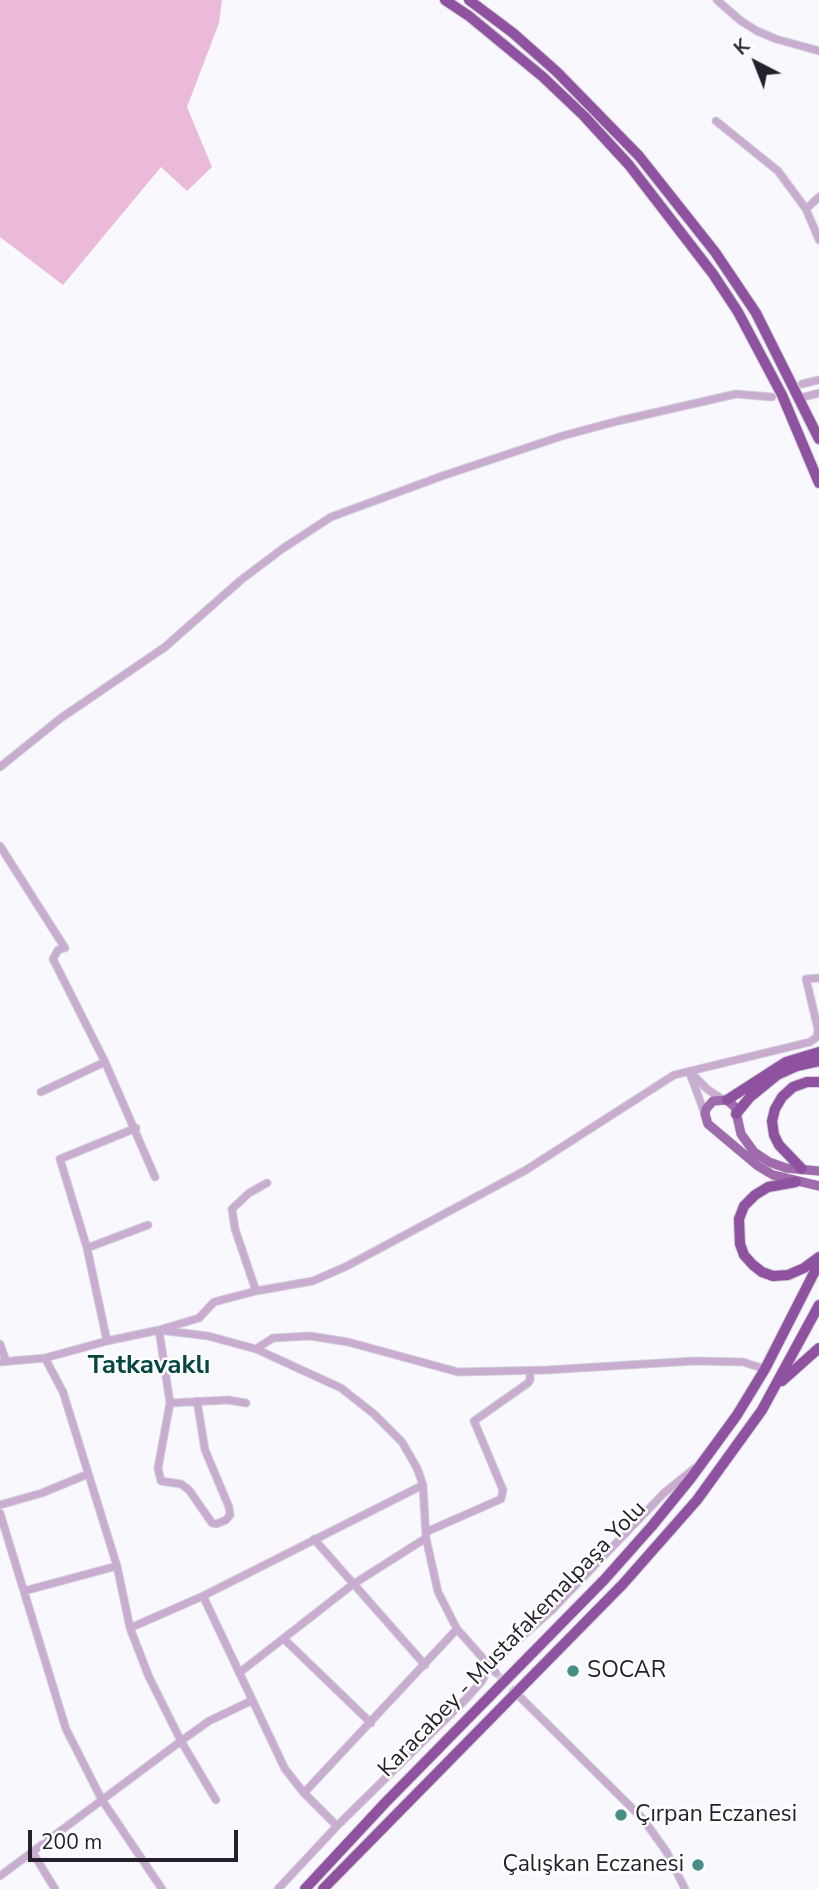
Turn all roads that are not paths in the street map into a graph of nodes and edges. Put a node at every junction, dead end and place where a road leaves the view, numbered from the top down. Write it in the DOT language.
graph roads {
  1 [pos="445,0"];
  2 [pos="469,0"];
  3 [pos="716,0"];
  4 [pos="819,51"];
  5 [pos="716,121"];
  6 [pos="819,197"];
  7 [pos="806,209"];
  8 [pos="818,237"];
  9 [pos="819,380"];
  10 [pos="802,384"];
  11 [pos="819,393"];
  12 [pos="772,397"];
  13 [pos="800,398"];
  14 [pos="819,439"];
  15 [pos="819,483"];
  16 [pos="0,767"];
  17 [pos="0,846"];
  18 [pos="819,978"];
  19 [pos="819,1052"];
  20 [pos="819,1061"];
  21 [pos="105,1062"];
  22 [pos="689,1071"];
  23 [pos="819,1082"];
  24 [pos="41,1092"];
  25 [pos="725,1100"];
  26 [pos="705,1114"];
  27 [pos="736,1115"];
  28 [pos="136,1128"];
  29 [pos="717,1130"];
  30 [pos="802,1169"];
  31 [pos="819,1171"];
  32 [pos="155,1177"];
  33 [pos="267,1182"];
  34 [pos="796,1182"];
  35 [pos="819,1185"];
  36 [pos="148,1225"];
  37 [pos="86,1248"];
  38 [pos="819,1257"];
  39 [pos="819,1263"];
  40 [pos="256,1291"];
  41 [pos="819,1305"];
  42 [pos="159,1330"];
  43 [pos="107,1341"];
  44 [pos="0,1344"];
  45 [pos="819,1348"];
  46 [pos="257,1349"];
  47 [pos="45,1358"];
  48 [pos="3,1361"];
  49 [pos="765,1369"];
  50 [pos="530,1371"];
  51 [pos="773,1391"];
  52 [pos="197,1401"];
  53 [pos="170,1403"];
  54 [pos="246,1403"];
  55 [pos="703,1462"];
  56 [pos="88,1474"];
  57 [pos="423,1485"];
  58 [pos="0,1506"];
  59 [pos="0,1513"];
  60 [pos="426,1535"];
  61 [pos="314,1539"];
  62 [pos="117,1566"];
  63 [pos="352,1584"];
  64 [pos="24,1591"];
  65 [pos="203,1597"];
  66 [pos="130,1628"];
  67 [pos="457,1629"];
  68 [pos="284,1639"];
  69 [pos="425,1665"];
  70 [pos="489,1666"];
  71 [pos="239,1673"];
  72 [pos="496,1673"];
  73 [pos="521,1698"];
  74 [pos="251,1701"];
  75 [pos="371,1723"];
  76 [pos="181,1741"];
  77 [pos="304,1793"];
  78 [pos="102,1800"];
  79 [pos="216,1800"];
  80 [pos="337,1826"];
  81 [pos="33,1853"];
  82 [pos="0,1876"];
  83 [pos="55,1889"];
  84 [pos="162,1889"];
  85 [pos="278,1889"];
  86 [pos="305,1889"];
  87 [pos="323,1889"];
  88 [pos="685,1889"];
  1 -- 15 [label="highway"];
  2 -- 13 [label="highway"];
  3 -- 4 [label="street"];
  5 -- 7 [label="street"];
  6 -- 7 [label="street"];
  7 -- 8 [label="street"];
  9 -- 10 [label="street"];
  11 -- 13 [label="street"];
  12 -- 16 [label="street"];
  13 -- 14 [label="highway"];
  17 -- 21 [label="street"];
  18 -- 22 [label="street"];
  19 -- 25 [label="highway"];
  20 -- 27 [label="highway"];
  21 -- 24 [label="street"];
  21 -- 28 [label="street"];
  22 -- 25 [label="street"];
  22 -- 26 [label="street"];
  22 -- 40 [label="street"];
  23 -- 30 [label="highway"];
  25 -- 26 [label="main road"];
  25 -- 27 [label="main road"];
  26 -- 29 [label="main road"];
  27 -- 29 [label="main road"];
  27 -- 30 [label="main road"];
  28 -- 32 [label="street"];
  28 -- 37 [label="street"];
  29 -- 34 [label="main road"];
  30 -- 31 [label="main road"];
  33 -- 40 [label="street"];
  34 -- 35 [label="main road"];
  34 -- 38 [label="highway"];
  36 -- 37 [label="street"];
  37 -- 43 [label="street"];
  39 -- 49 [label="highway, Karacabey - Mustafakemalpaşa Yolu"];
  40 -- 42 [label="street"];
  41 -- 51 [label="highway, Karacabey - Mustafakemalpaşa Yolu"];
  42 -- 43 [label="street"];
  42 -- 46 [label="street"];
  42 -- 53 [label="street"];
  43 -- 47 [label="street"];
  44 -- 48 [label="street"];
  45 -- 51 [label="highway"];
  46 -- 50 [label="street"];
  46 -- 57 [label="street"];
  47 -- 48 [label="street"];
  47 -- 56 [label="street"];
  49 -- 50 [label="street"];
  49 -- 55 [label="highway, Karacabey - Mustafakemalpaşa Yolu"];
  50 -- 60 [label="street"];
  51 -- 87 [label="highway, Karacabey - Mustafakemalpaşa Yolu"];
  52 -- 53 [label="street"];
  52 -- 53 [label="street"];
  52 -- 54 [label="street"];
  55 -- 70 [label="street"];
  55 -- 86 [label="highway, Karacabey - Mustafakemalpaşa Yolu"];
  56 -- 58 [label="street"];
  56 -- 62 [label="street"];
  57 -- 60 [label="street"];
  57 -- 61 [label="street"];
  59 -- 64 [label="street"];
  60 -- 63 [label="street"];
  60 -- 67 [label="street"];
  61 -- 63 [label="street"];
  61 -- 65 [label="street"];
  62 -- 64 [label="street"];
  62 -- 66 [label="street"];
  63 -- 68 [label="street"];
  63 -- 69 [label="street"];
  64 -- 78 [label="street"];
  65 -- 66 [label="street"];
  65 -- 71 [label="street"];
  66 -- 76 [label="street"];
  67 -- 69 [label="street"];
  67 -- 70 [label="street"];
  68 -- 71 [label="street"];
  68 -- 75 [label="street"];
  69 -- 75 [label="street"];
  70 -- 72 [label="street"];
  70 -- 80 [label="street"];
  71 -- 74 [label="street"];
  73 -- 88 [label="street"];
  74 -- 76 [label="street"];
  74 -- 77 [label="street"];
  75 -- 77 [label="street"];
  76 -- 78 [label="street"];
  76 -- 79 [label="street"];
  77 -- 80 [label="street"];
  78 -- 81 [label="street"];
  78 -- 84 [label="street"];
  80 -- 85 [label="street"];
  81 -- 82 [label="street"];
  81 -- 83 [label="street"];
}
